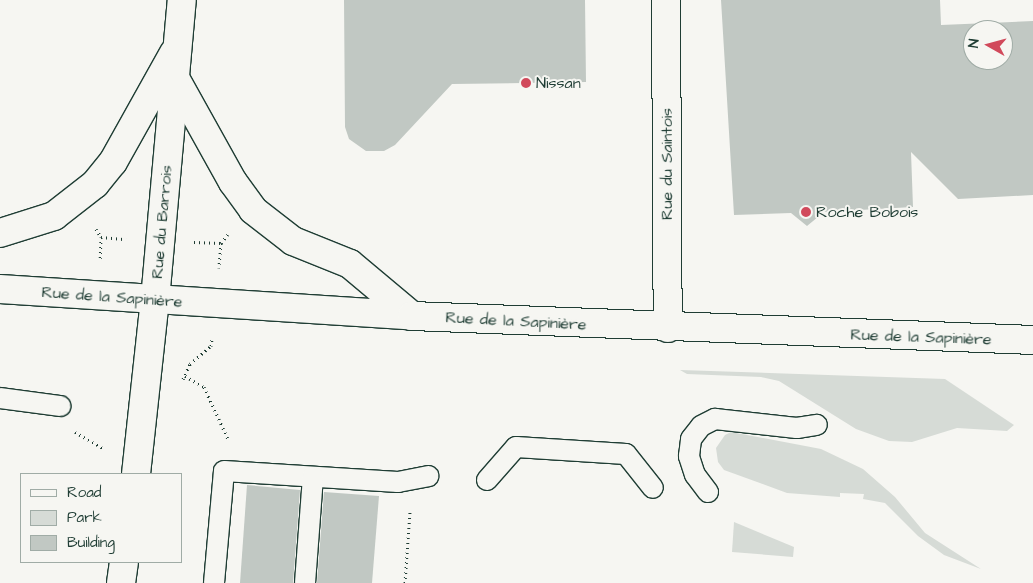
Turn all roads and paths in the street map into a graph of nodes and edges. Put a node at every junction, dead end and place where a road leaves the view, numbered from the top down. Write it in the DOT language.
graph roads {
  1 [pos="182,0"];
  2 [pos="666,0"];
  3 [pos="178,45"];
  4 [pos="175,78"];
  5 [pos="77,200"];
  6 [pos="0,233"];
  7 [pos="0,289"];
  8 [pos="98,296"];
  9 [pos="155,300"];
  10 [pos="412,316"];
  11 [pos="668,328"];
  12 [pos="1033,340"];
  13 [pos="185,376"];
  14 [pos="0,398"];
  15 [pos="60,406"];
  16 [pos="217,412"];
  17 [pos="818,425"];
  18 [pos="136,473"];
  19 [pos="428,476"];
  20 [pos="313,477"];
  21 [pos="487,480"];
  22 [pos="653,488"];
  23 [pos="708,492"];
  24 [pos="124,563"];
  25 [pos="121,583"];
  26 [pos="214,583"];
  27 [pos="305,583"];
  1 -- 3 [label="street, Rue du Barrois"];
  2 -- 11 [label="street, Rue du Saintois"];
  3 -- 4 [label="street, Rue du Barrois"];
  3 -- 5 [label="street"];
  4 -- 9 [label="street, Rue du Barrois"];
  4 -- 10 [label="street"];
  5 -- 6 [label="street"];
  5 -- 8 [label="path"];
  7 -- 8 [label="street, Rue de la Sapinière"];
  8 -- 9 [label="street, Rue de la Sapinière"];
  9 -- 10 [label="street, Rue de la Sapinière"];
  9 -- 18 [label="street, Rue du Barrois"];
  10 -- 11 [label="street, Rue de la Sapinière"];
  11 -- 12 [label="street, Rue de la Sapinière"];
  13 -- 16 [label="path"];
  14 -- 15 [label="lane"];
  17 -- 23 [label="lane"];
  19 -- 20 [label="lane"];
  20 -- 26 [label="lane"];
  20 -- 27 [label="lane"];
  21 -- 22 [label="lane"];
  24 -- 25 [label="street"];
}
